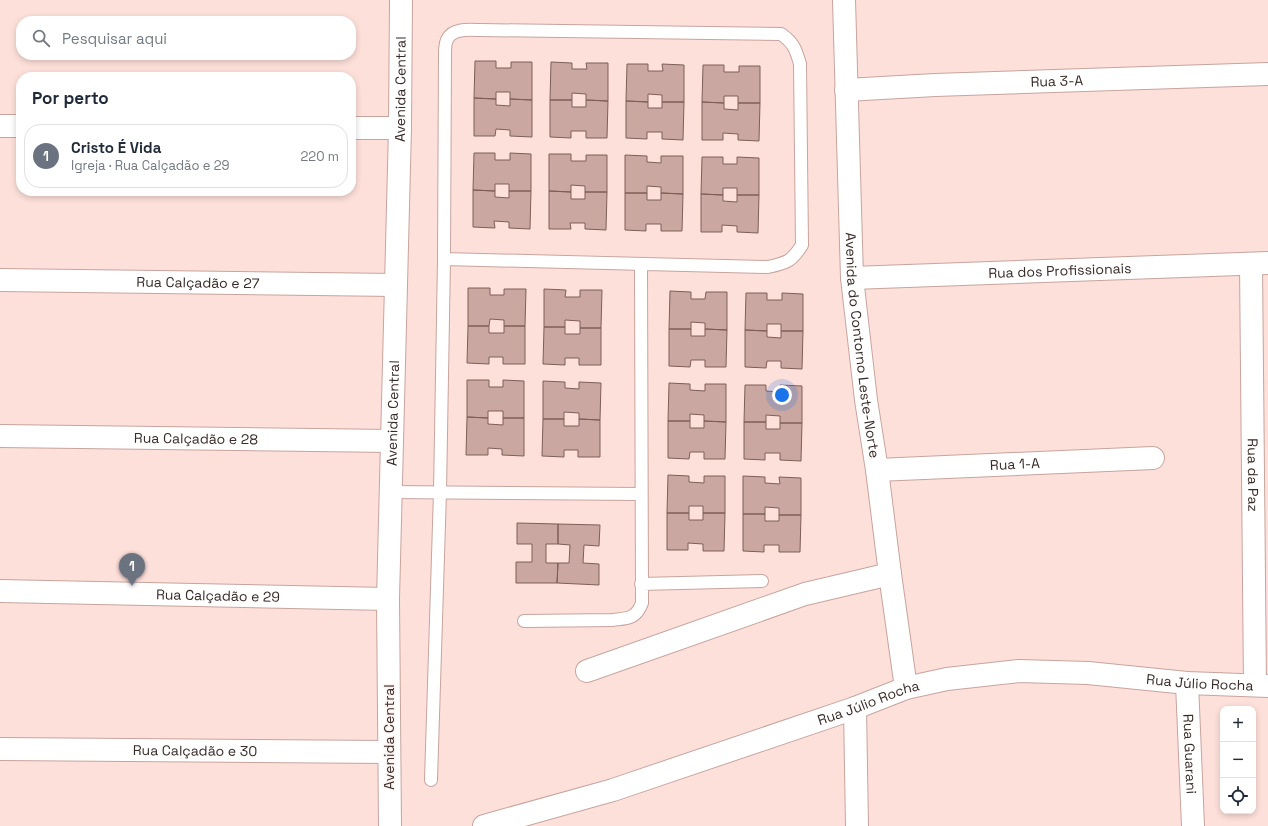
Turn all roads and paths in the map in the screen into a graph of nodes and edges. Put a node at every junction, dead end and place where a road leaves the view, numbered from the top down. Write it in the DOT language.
graph roads {
  1 [pos="401,0"];
  2 [pos="844,0"];
  3 [pos="1268,74"];
  4 [pos="846,90"];
  5 [pos="0,126"];
  6 [pos="16,126"];
  7 [pos="356,128"];
  8 [pos="400,128"];
  9 [pos="444,259"];
  10 [pos="641,264"];
  11 [pos="1259,264"];
  12 [pos="852,278"];
  13 [pos="0,280"];
  14 [pos="395,285"];
  15 [pos="0,436"];
  16 [pos="392,441"];
  17 [pos="1153,458"];
  18 [pos="878,470"];
  19 [pos="390,492"];
  20 [pos="440,492"];
  21 [pos="641,494"];
  22 [pos="890,574"];
  23 [pos="762,581"];
  24 [pos="641,584"];
  25 [pos="0,591"];
  26 [pos="388,599"];
  27 [pos="524,621"];
  28 [pos="587,671"];
  29 [pos="1187,683"];
  30 [pos="1261,685"];
  31 [pos="906,688"];
  32 [pos="855,708"];
  33 [pos="0,749"];
  34 [pos="389,752"];
  35 [pos="431,780"];
  36 [pos="390,826"];
  37 [pos="484,826"];
  38 [pos="856,826"];
  39 [pos="1193,826"];
  1 -- 8 [label="street, Avenida Central"];
  2 -- 4 [label="street, Avenida do Contorno Leste-Norte"];
  3 -- 4 [label="street, Rua 3-A"];
  4 -- 12 [label="street, Avenida do Contorno Leste-Norte"];
  5 -- 6 [label="street"];
  7 -- 8 [label="street"];
  8 -- 14 [label="street, Avenida Central"];
  9 -- 10 [label="lane"];
  9 -- 10 [label="lane"];
  9 -- 20 [label="lane"];
  10 -- 21 [label="lane"];
  11 -- 12 [label="street, Rua dos Profissionais"];
  11 -- 30 [label="street, Rua da Paz"];
  12 -- 18 [label="street, Avenida do Contorno Leste-Norte"];
  13 -- 14 [label="street, Rua Calçadão e 27"];
  14 -- 16 [label="street, Avenida Central"];
  15 -- 16 [label="street, Rua Calçadão e 28"];
  16 -- 19 [label="street, Avenida Central"];
  17 -- 18 [label="street, Rua 1-A"];
  18 -- 22 [label="street, Avenida do Contorno Leste-Norte"];
  19 -- 20 [label="lane"];
  19 -- 26 [label="street, Avenida Central"];
  20 -- 21 [label="lane"];
  20 -- 35 [label="lane"];
  21 -- 24 [label="lane"];
  22 -- 28 [label="street"];
  22 -- 31 [label="street, Avenida do Contorno Leste-Norte"];
  23 -- 24 [label="lane"];
  24 -- 27 [label="lane"];
  25 -- 26 [label="street, Rua Calçadão e 29"];
  26 -- 34 [label="street, Avenida Central"];
  29 -- 30 [label="street, Rua Júlio Rocha"];
  29 -- 31 [label="street, Rua Júlio Rocha"];
  29 -- 39 [label="street, Rua Guarani"];
  31 -- 32 [label="street, Rua Júlio Rocha"];
  32 -- 37 [label="street, Rua Júlio Rocha"];
  32 -- 38 [label="street"];
  33 -- 34 [label="street, Rua Calçadão e 30"];
  34 -- 36 [label="street, Avenida Central"];
}
